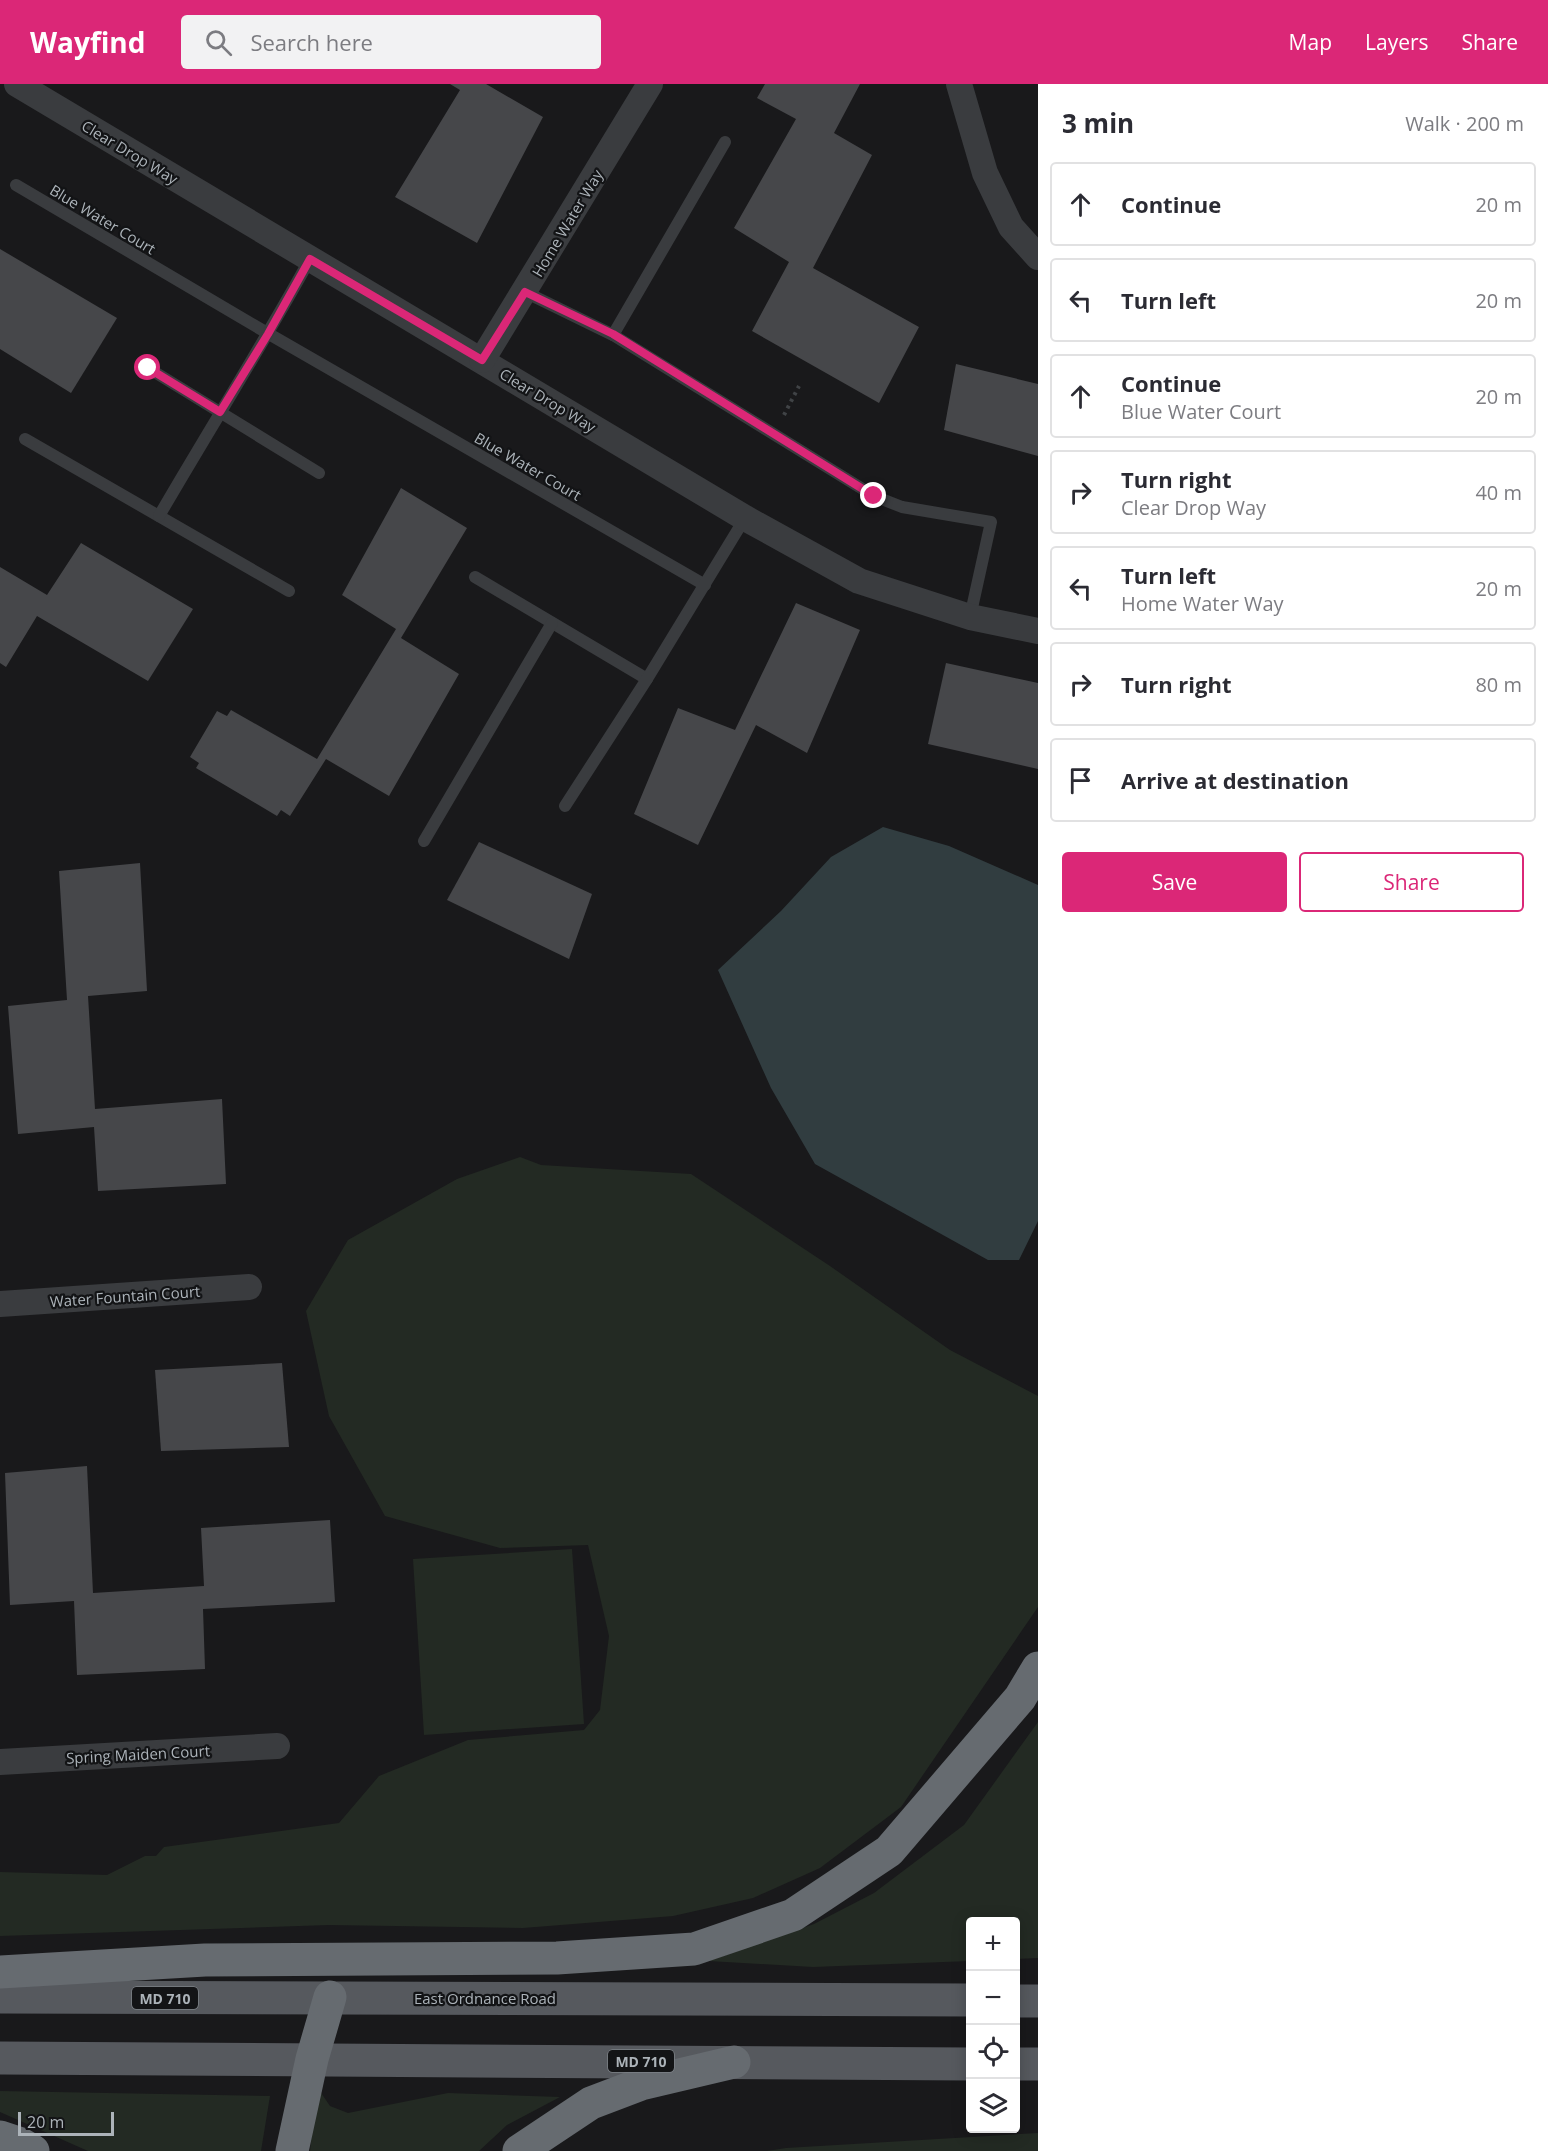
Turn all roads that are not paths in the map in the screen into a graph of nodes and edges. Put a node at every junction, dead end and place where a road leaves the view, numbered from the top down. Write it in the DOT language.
graph roads {
  1 [pos="17,84"];
  2 [pos="650,84"];
  3 [pos="959,84"];
  4 [pos="725,142"];
  5 [pos="16,185"];
  6 [pos="1038,257"];
  7 [pos="310,259"];
  8 [pos="525,292"];
  9 [pos="268,334"];
  10 [pos="613,334"];
  11 [pos="482,360"];
  12 [pos="148,368"];
  13 [pos="220,412"];
  14 [pos="25,439"];
  15 [pos="320,473"];
  16 [pos="159,516"];
  17 [pos="745,518"];
  18 [pos="475,577"];
  19 [pos="705,585"];
  20 [pos="289,591"];
  21 [pos="970,616"];
  22 [pos="552,623"];
  23 [pos="1038,631"];
  24 [pos="647,680"];
  25 [pos="565,806"];
  26 [pos="424,841"];
  27 [pos="249,1287"];
  28 [pos="0,1304"];
  29 [pos="1038,1668"];
  30 [pos="277,1746"];
  31 [pos="0,1761"];
  32 [pos="0,1971"];
  33 [pos="0,1997"];
  34 [pos="330,1997"];
  35 [pos="966,2000"];
  36 [pos="1020,2001"];
  37 [pos="1038,2001"];
  38 [pos="0,2058"];
  39 [pos="312,2059"];
  40 [pos="734,2062"];
  41 [pos="966,2064"];
  42 [pos="1020,2064"];
  43 [pos="1038,2064"];
  44 [pos="0,2137"];
  45 [pos="33,2151"];
  46 [pos="292,2151"];
  47 [pos="519,2151"];
  1 -- 7 [label="street, Clear Drop Way"];
  2 -- 8 [label="street, Home Water Way"];
  3 -- 6 [label="street"];
  4 -- 10 [label="lane"];
  5 -- 9 [label="lane, Blue Water Court"];
  7 -- 9 [label="lane"];
  7 -- 11 [label="street, Clear Drop Way"];
  8 -- 10 [label="lane"];
  8 -- 11 [label="street, Home Water Way"];
  9 -- 13 [label="lane"];
  9 -- 19 [label="lane, Blue Water Court"];
  10 -- 21 [label="lane"];
  11 -- 17 [label="street, Clear Drop Way"];
  12 -- 13 [label="lane"];
  13 -- 15 [label="lane"];
  13 -- 16 [label="lane"];
  14 -- 16 [label="lane"];
  16 -- 20 [label="lane"];
  17 -- 19 [label="lane"];
  17 -- 21 [label="street, Clear Drop Way"];
  18 -- 22 [label="lane"];
  19 -- 24 [label="lane"];
  21 -- 23 [label="street, Clear Drop Way"];
  22 -- 24 [label="lane"];
  22 -- 26 [label="lane"];
  24 -- 25 [label="lane"];
  27 -- 28 [label="street, Water Fountain Court"];
  29 -- 32 [label="highway"];
  30 -- 31 [label="street, Spring Maiden Court"];
  33 -- 34 [label="main road, East Ordnance Road / MD 710"];
  34 -- 35 [label="main road, East Ordnance Road / MD 710"];
  34 -- 39 [label="highway"];
  36 -- 37 [label="main road"];
  38 -- 39 [label="main road, MD 710"];
  39 -- 40 [label="main road, MD 710"];
  39 -- 46 [label="highway"];
  40 -- 41 [label="main road, MD 710"];
  40 -- 47 [label="highway"];
  42 -- 43 [label="main road"];
  44 -- 45 [label="highway"];
}
